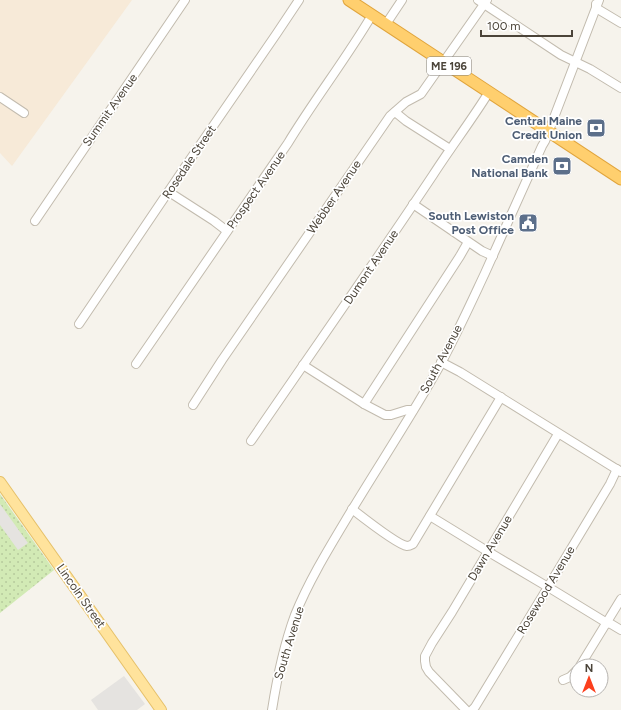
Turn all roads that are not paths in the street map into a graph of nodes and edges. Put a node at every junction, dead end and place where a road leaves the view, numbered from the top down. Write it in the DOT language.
graph roads {
  1 [pos="185,0"];
  2 [pos="298,0"];
  3 [pos="349,0"];
  4 [pos="402,0"];
  5 [pos="483,2"];
  6 [pos="597,3"];
  7 [pos="372,15"];
  8 [pos="621,23"];
  9 [pos="386,24"];
  10 [pos="444,62"];
  11 [pos="575,62"];
  12 [pos="621,88"];
  13 [pos="489,92"];
  14 [pos="0,97"];
  15 [pos="395,112"];
  16 [pos="24,113"];
  17 [pos="549,131"];
  18 [pos="450,149"];
  19 [pos="621,179"];
  20 [pos="169,192"];
  21 [pos="413,204"];
  22 [pos="35,221"];
  23 [pos="227,231"];
  24 [pos="468,242"];
  25 [pos="493,256"];
  26 [pos="79,324"];
  27 [pos="442,362"];
  28 [pos="136,364"];
  29 [pos="303,365"];
  30 [pos="501,397"];
  31 [pos="364,404"];
  32 [pos="193,405"];
  33 [pos="413,410"];
  34 [pos="558,434"];
  35 [pos="251,441"];
  36 [pos="619,471"];
  37 [pos="0,482"];
  38 [pos="352,509"];
  39 [pos="430,516"];
  40 [pos="487,551"];
  41 [pos="548,587"];
  42 [pos="621,599"];
  43 [pos="607,623"];
  44 [pos="621,630"];
  45 [pos="585,658"];
  46 [pos="569,677"];
  47 [pos="563,680"];
  48 [pos="161,710"];
  49 [pos="272,710"];
  50 [pos="466,710"];
  51 [pos="472,710"];
  1 -- 22 [label="street, Summit Avenue"];
  2 -- 20 [label="street, Rosedale Street"];
  3 -- 7 [label="highway, ME 196"];
  4 -- 9 [label="street"];
  5 -- 10 [label="street, Webber Avenue"];
  5 -- 11 [label="street"];
  6 -- 8 [label="street"];
  6 -- 11 [label="street, South Avenue"];
  7 -- 9 [label="highway, ME 196"];
  7 -- 23 [label="street, Prospect Avenue"];
  9 -- 10 [label="highway, ME 196"];
  10 -- 13 [label="highway, ME 196"];
  10 -- 15 [label="street, Webber Avenue"];
  11 -- 12 [label="street"];
  11 -- 17 [label="street, South Avenue"];
  13 -- 17 [label="highway, ME 196"];
  13 -- 18 [label="street, Dumont Avenue"];
  14 -- 16 [label="street"];
  15 -- 18 [label="street"];
  15 -- 32 [label="street, Webber Avenue"];
  17 -- 19 [label="highway, ME 196"];
  17 -- 25 [label="street, South Avenue"];
  18 -- 21 [label="street, Dumont Avenue"];
  20 -- 23 [label="street"];
  20 -- 26 [label="street, Rosedale Street"];
  21 -- 24 [label="street"];
  21 -- 29 [label="street, Dumont Avenue"];
  23 -- 28 [label="street, Prospect Avenue"];
  24 -- 25 [label="street"];
  24 -- 31 [label="street"];
  25 -- 27 [label="street, South Avenue"];
  27 -- 30 [label="street"];
  27 -- 33 [label="street, South Avenue"];
  29 -- 31 [label="street"];
  29 -- 35 [label="street, Dumont Avenue"];
  30 -- 34 [label="street"];
  30 -- 39 [label="street"];
  31 -- 33 [label="street"];
  33 -- 38 [label="street, South Avenue"];
  34 -- 36 [label="street"];
  34 -- 40 [label="street, Dawn Avenue"];
  36 -- 41 [label="street, Rosewood Avenue"];
  37 -- 48 [label="main road, Lincoln Street"];
  38 -- 39 [label="street"];
  38 -- 49 [label="street, South Avenue"];
  39 -- 40 [label="street"];
  40 -- 41 [label="street"];
  40 -- 50 [label="street, Dawn Avenue"];
  41 -- 43 [label="street"];
  41 -- 51 [label="street, Rosewood Avenue"];
  42 -- 43 [label="street"];
  43 -- 44 [label="street"];
  43 -- 45 [label="street"];
  46 -- 47 [label="street"];
}
